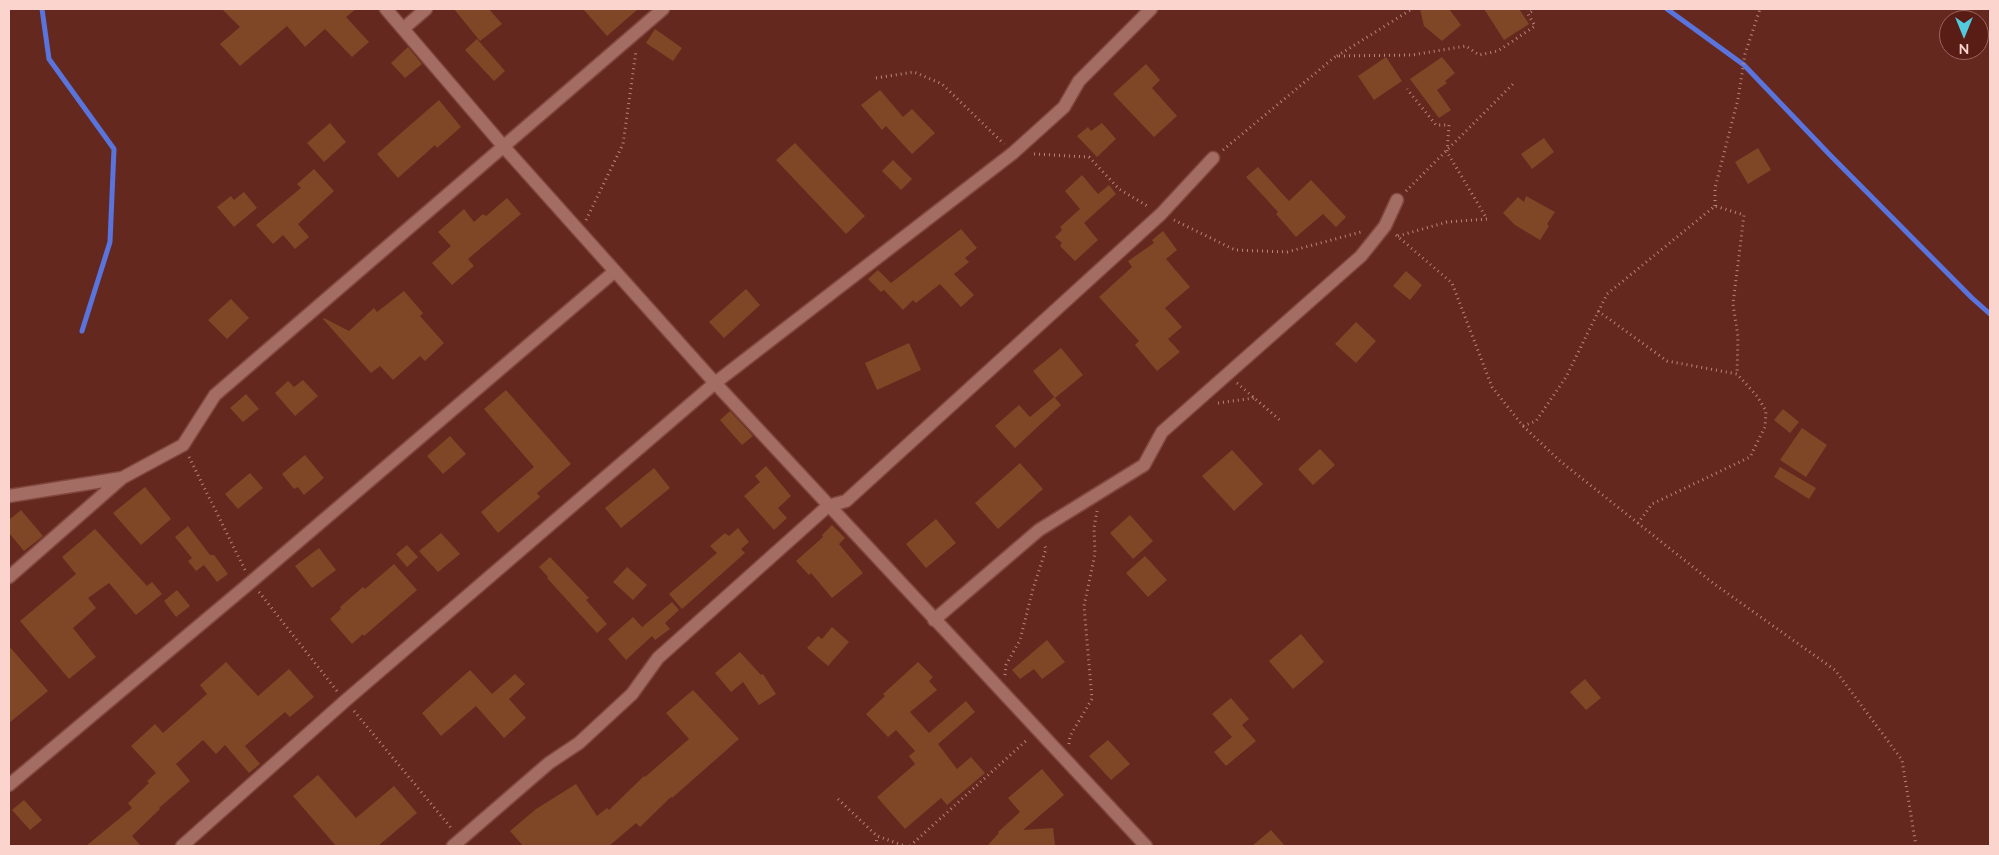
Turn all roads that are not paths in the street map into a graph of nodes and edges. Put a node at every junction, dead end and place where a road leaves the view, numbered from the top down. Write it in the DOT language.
graph roads {
  1 [pos="386,9"];
  2 [pos="426,9"];
  3 [pos="663,9"];
  4 [pos="1151,9"];
  5 [pos="404,28"];
  6 [pos="504,147"];
  7 [pos="1213,158"];
  8 [pos="1397,200"];
  9 [pos="615,271"];
  10 [pos="715,383"];
  11 [pos="122,478"];
  12 [pos="9,496"];
  13 [pos="828,506"];
  14 [pos="9,578"];
  15 [pos="934,620"];
  16 [pos="9,785"];
  17 [pos="457,843"];
  18 [pos="182,846"];
  19 [pos="1146,846"];
  1 -- 5 [label="street"];
  2 -- 5 [label="street"];
  3 -- 6 [label="street"];
  4 -- 10 [label="street"];
  5 -- 6 [label="street"];
  6 -- 9 [label="street"];
  6 -- 11 [label="street"];
  7 -- 13 [label="street"];
  8 -- 15 [label="street"];
  9 -- 10 [label="street"];
  9 -- 16 [label="street"];
  10 -- 13 [label="street"];
  10 -- 18 [label="street"];
  11 -- 12 [label="street"];
  11 -- 14 [label="street"];
  13 -- 15 [label="street"];
  13 -- 17 [label="street"];
  15 -- 19 [label="street"];
}
